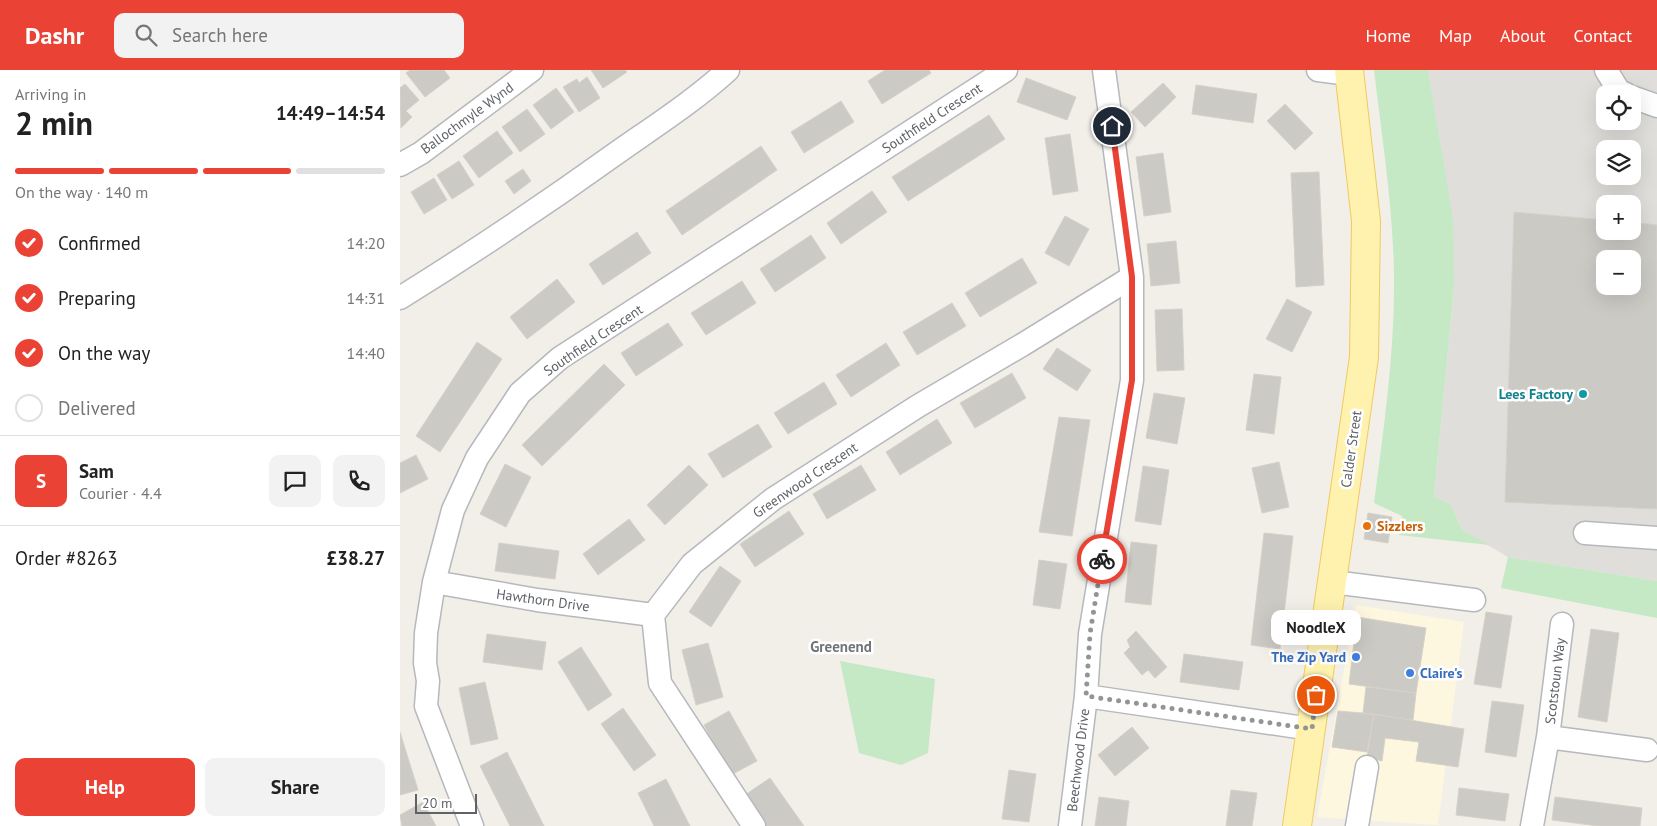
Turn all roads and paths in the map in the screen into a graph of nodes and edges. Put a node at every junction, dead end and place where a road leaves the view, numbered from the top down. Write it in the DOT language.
graph roads {
  1 [pos="532,70"];
  2 [pos="728,70"];
  3 [pos="1006,70"];
  4 [pos="1104,70"];
  5 [pos="1318,70"];
  6 [pos="1606,70"];
  7 [pos="1349,72"];
  8 [pos="507,78"];
  9 [pos="1616,85"];
  10 [pos="1641,100"];
  11 [pos="1657,106"];
  12 [pos="400,164"];
  13 [pos="1132,277"];
  14 [pos="400,298"];
  15 [pos="1585,533"];
  16 [pos="1657,538"];
  17 [pos="434,582"];
  18 [pos="1333,582"];
  19 [pos="1474,600"];
  20 [pos="653,615"];
  21 [pos="1562,624"];
  22 [pos="1086,696"];
  23 [pos="1312,729"];
  24 [pos="1548,737"];
  25 [pos="1647,750"];
  26 [pos="1367,766"];
  27 [pos="472,826"];
  28 [pos="754,826"];
  29 [pos="1070,826"];
  30 [pos="1297,826"];
  31 [pos="1357,826"];
  32 [pos="1532,826"];
  1 -- 8 [label="street, Ballochmyle Wynd"];
  2 -- 14 [label="street"];
  3 -- 17 [label="street, Southfield Crescent"];
  4 -- 13 [label="street, Beechwood Drive"];
  5 -- 7 [label="street"];
  6 -- 9 [label="street"];
  7 -- 18 [label="main road, Calder Street"];
  8 -- 12 [label="street, Ballochmyle Wynd"];
  10 -- 11 [label="street"];
  13 -- 20 [label="street, Greenwood Crescent"];
  13 -- 22 [label="street, Beechwood Drive"];
  15 -- 16 [label="street"];
  17 -- 20 [label="street, Hawthorn Drive"];
  17 -- 27 [label="street, Southfield Crescent"];
  18 -- 19 [label="street"];
  18 -- 23 [label="main road, Calder Street"];
  20 -- 28 [label="street"];
  21 -- 24 [label="street, Scotstoun Way"];
  22 -- 23 [label="street"];
  22 -- 29 [label="street, Beechwood Drive"];
  23 -- 30 [label="main road, Calder Street"];
  24 -- 25 [label="street, Scotstoun Way"];
  24 -- 32 [label="street, Scotstoun Way"];
  26 -- 31 [label="street"];
}
